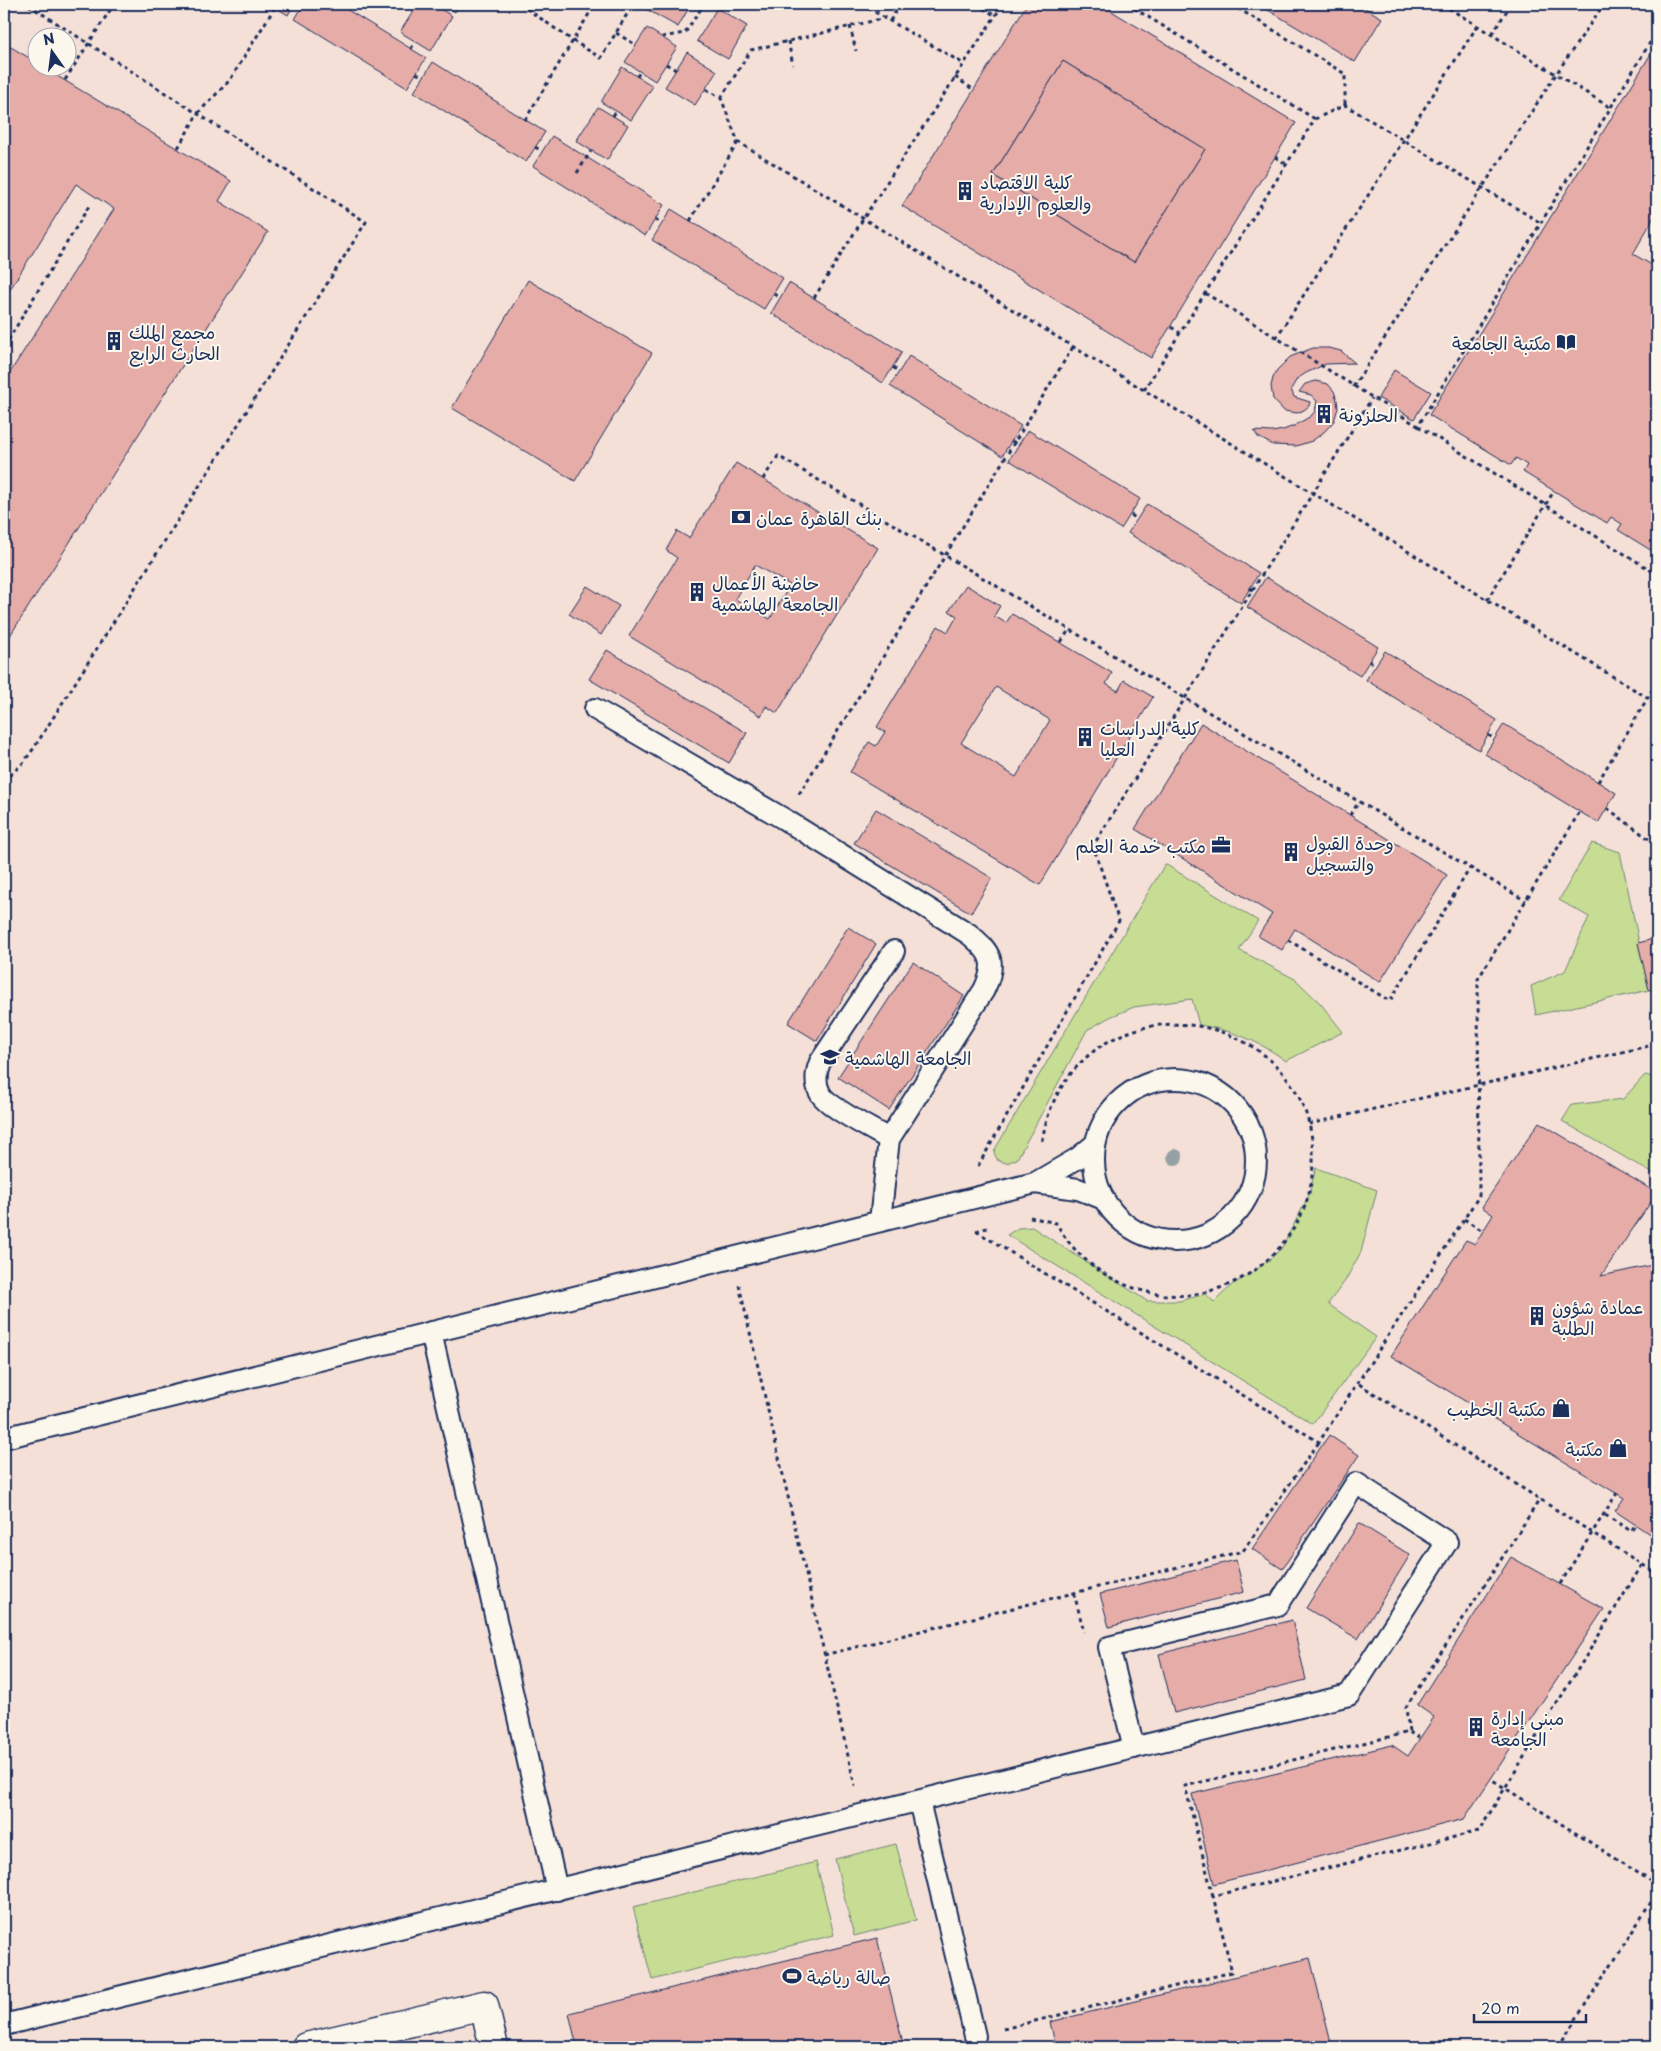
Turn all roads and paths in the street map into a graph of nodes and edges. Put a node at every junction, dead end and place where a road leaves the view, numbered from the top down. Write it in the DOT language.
graph roads {
  1 [pos="27,4"];
  2 [pos="114,4"];
  3 [pos="520,4"];
  4 [pos="595,4"];
  5 [pos="634,4"];
  6 [pos="704,4"];
  7 [pos="861,4"];
  8 [pos="900,4"];
  9 [pos="976,4"];
  10 [pos="1003,4"];
  11 [pos="1127,4"];
  12 [pos="1231,4"];
  13 [pos="1442,4"];
  14 [pos="1512,4"];
  15 [pos="1604,4"];
  16 [pos="275,7"];
  17 [pos="996,16"];
  18 [pos="885,18"];
  19 [pos="890,21"];
  20 [pos="850,26"];
  21 [pos="1478,26"];
  22 [pos="1657,31"];
  23 [pos="616,33"];
  24 [pos="1492,34"];
  25 [pos="662,37"];
  26 [pos="415,41"];
  27 [pos="573,41"];
  28 [pos="788,41"];
  29 [pos="90,43"];
  30 [pos="636,46"];
  31 [pos="411,49"];
  32 [pos="856,51"];
  33 [pos="666,64"];
  34 [pos="964,64"];
  35 [pos="793,66"];
  36 [pos="676,70"];
  37 [pos="640,72"];
  38 [pos="416,73"];
  39 [pos="1556,74"];
  40 [pos="423,77"];
  41 [pos="637,77"];
  42 [pos="955,77"];
  43 [pos="66,80"];
  44 [pos="706,88"];
  45 [pos="974,90"];
  46 [pos="721,98"];
  47 [pos="1345,105"];
  48 [pos="1610,108"];
  49 [pos="616,111"];
  50 [pos="198,113"];
  51 [pos="613,116"];
  52 [pos="1315,119"];
  53 [pos="525,120"];
  54 [pos="1404,140"];
  55 [pos="738,142"];
  56 [pos="535,146"];
  57 [pos="178,148"];
  58 [pos="542,150"];
  59 [pos="591,151"];
  60 [pos="1275,157"];
  61 [pos="1288,165"];
  62 [pos="578,173"];
  63 [pos="1482,188"];
  64 [pos="89,206"];
  65 [pos="863,218"];
  66 [pos="654,220"];
  67 [pos="690,221"];
  68 [pos="1541,223"];
  69 [pos="662,224"];
  70 [pos="774,294"];
  71 [pos="1205,294"];
  72 [pos="780,298"];
  73 [pos="814,298"];
  74 [pos="1170,326"];
  75 [pos="1180,333"];
  76 [pos="1276,338"];
  77 [pos="4,347"];
  78 [pos="1073,347"];
  79 [pos="893,368"];
  80 [pos="899,372"];
  81 [pos="1352,387"];
  82 [pos="1144,390"];
  83 [pos="1372,398"];
  84 [pos="1418,426"];
  85 [pos="763,479"];
  86 [pos="1554,491"];
  87 [pos="1314,494"];
  88 [pos="1545,506"];
  89 [pos="1131,515"];
  90 [pos="1137,519"];
  91 [pos="945,556"];
  92 [pos="1657,574"];
  93 [pos="1487,600"];
  94 [pos="1069,630"];
  95 [pos="1061,642"];
  96 [pos="1369,661"];
  97 [pos="1376,665"];
  98 [pos="1657,682"];
  99 [pos="1186,698"];
  100 [pos="1648,698"];
  101 [pos="595,709"];
  102 [pos="1488,735"];
  103 [pos="1495,739"];
  104 [pos="4,781"];
  105 [pos="1598,782"];
  106 [pos="1359,802"];
  107 [pos="1607,808"];
  108 [pos="1579,813"];
  109 [pos="1350,814"];
  110 [pos="784,819"];
  111 [pos="1657,845"];
  112 [pos="1470,868"];
  113 [pos="1526,901"];
  114 [pos="1288,940"];
  115 [pos="894,951"];
  116 [pos="1657,1044"];
  117 [pos="1479,1085"];
  118 [pos="1309,1124"];
  119 [pos="889,1139"];
  120 [pos="1095,1144"];
  121 [pos="1041,1152"];
  122 [pos="982,1170"];
  123 [pos="1035,1183"];
  124 [pos="1104,1199"];
  125 [pos="937,1208"];
  126 [pos="1021,1219"];
  127 [pos="1464,1219"];
  128 [pos="880,1221"];
  129 [pos="994,1226"];
  130 [pos="976,1231"];
  131 [pos="1483,1231"];
  132 [pos="732,1258"];
  133 [pos="431,1332"];
  134 [pos="1358,1384"];
  135 [pos="4,1438"];
  136 [pos="1319,1442"];
  137 [pos="1617,1494"];
  138 [pos="1540,1499"];
  139 [pos="1605,1515"];
  140 [pos="1636,1524"];
  141 [pos="1593,1534"];
  142 [pos="1642,1565"];
  143 [pos="1657,1574"];
  144 [pos="1560,1584"];
  145 [pos="1074,1594"];
  146 [pos="1086,1641"];
  147 [pos="824,1655"];
  148 [pos="1409,1732"];
  149 [pos="1419,1738"];
  150 [pos="1134,1748"];
  151 [pos="1490,1779"];
  152 [pos="1505,1788"];
  153 [pos="856,1791"];
  154 [pos="919,1801"];
  155 [pos="1657,1885"];
  156 [pos="557,1890"];
  157 [pos="1657,1893"];
  158 [pos="1212,1896"];
  159 [pos="4,2025"];
  160 [pos="975,2036"];
  161 [pos="1560,2046"];
  162 [pos="306,2047"];
  163 [pos="494,2047"];
  164 [pos="1549,2047"];
  1 -- 29 [label="path"];
  2 -- 29 [label="path"];
  3 -- 27 [label="path"];
  4 -- 27 [label="path"];
  5 -- 23 [label="path"];
  6 -- 25 [label="path"];
  7 -- 18 [label="path"];
  8 -- 19 [label="path"];
  9 -- 17 [label="path"];
  10 -- 17 [label="path"];
  11 -- 52 [label="path"];
  12 -- 47 [label="path"];
  13 -- 21 [label="path"];
  14 -- 24 [label="path"];
  15 -- 39 [label="path"];
  16 -- 50 [label="path"];
  17 -- 34 [label="path"];
  18 -- 19 [label="path"];
  18 -- 20 [label="path"];
  19 -- 34 [label="path"];
  20 -- 28 [label="path"];
  20 -- 32 [label="path"];
  21 -- 24 [label="path"];
  21 -- 54 [label="path"];
  22 -- 48 [label="path"];
  23 -- 27 [label="path"];
  23 -- 30 [label="path"];
  24 -- 39 [label="path"];
  26 -- 31 [label="path"];
  27 -- 53 [label="path"];
  28 -- 35 [label="path"];
  28 -- 46 [label="path"];
  29 -- 43 [label="path"];
  29 -- 50 [label="path"];
  33 -- 36 [label="path"];
  34 -- 42 [label="path"];
  37 -- 41 [label="path"];
  38 -- 40 [label="path"];
  39 -- 48 [label="path"];
  39 -- 63 [label="path"];
  42 -- 45 [label="path"];
  42 -- 65 [label="path"];
  44 -- 46 [label="path"];
  46 -- 55 [label="path"];
  47 -- 52 [label="path"];
  47 -- 54 [label="path"];
  48 -- 68 [label="path"];
  49 -- 51 [label="path"];
  50 -- 57 [label="path"];
  50 -- 104 [label="path"];
  52 -- 61 [label="path"];
  54 -- 63 [label="path"];
  54 -- 76 [label="path"];
  55 -- 65 [label="path"];
  55 -- 67 [label="path"];
  56 -- 58 [label="path"];
  59 -- 62 [label="path"];
  60 -- 61 [label="path"];
  61 -- 71 [label="path"];
  63 -- 68 [label="path"];
  63 -- 81 [label="path"];
  64 -- 77 [label="path"];
  65 -- 73 [label="path"];
  65 -- 78 [label="path"];
  66 -- 69 [label="path"];
  68 -- 84 [label="path"];
  70 -- 72 [label="path"];
  71 -- 75 [label="path"];
  71 -- 76 [label="path"];
  74 -- 75 [label="path"];
  75 -- 82 [label="path"];
  76 -- 81 [label="path"];
  78 -- 82 [label="path"];
  78 -- 91 [label="path"];
  79 -- 80 [label="path"];
  81 -- 83 [label="path"];
  82 -- 87 [label="path"];
  83 -- 84 [label="path"];
  83 -- 87 [label="path"];
  84 -- 88 [label="path"];
  85 -- 91 [label="path"];
  86 -- 88 [label="path"];
  87 -- 93 [label="path"];
  87 -- 99 [label="path"];
  88 -- 92 [label="path"];
  88 -- 93 [label="path"];
  89 -- 90 [label="path"];
  91 -- 94 [label="path"];
  91 -- 110 [label="path"];
  93 -- 100 [label="path"];
  94 -- 95 [label="path"];
  94 -- 99 [label="path"];
  96 -- 97 [label="path"];
  98 -- 100 [label="path"];
  99 -- 106 [label="path"];
  99 -- 122 [label="path"];
  100 -- 105 [label="path"];
  101 -- 110 [label="lane"];
  102 -- 103 [label="path"];
  106 -- 109 [label="path"];
  106 -- 112 [label="path"];
  107 -- 111 [label="path"];
  108 -- 113 [label="path"];
  110 -- 119 [label="lane"];
  112 -- 113 [label="path"];
  112 -- 114 [label="path"];
  113 -- 117 [label="path"];
  115 -- 119 [label="lane"];
  116 -- 117 [label="path"];
  117 -- 118 [label="path"];
  117 -- 127 [label="path"];
  118 -- 121 [label="path"];
  118 -- 126 [label="path"];
  119 -- 128 [label="lane"];
  120 -- 123 [label="lane"];
  120 -- 124 [label="lane"];
  120 -- 124 [label="lane"];
  123 -- 124 [label="lane"];
  123 -- 125 [label="lane"];
  125 -- 128 [label="lane"];
  125 -- 130 [label="path"];
  127 -- 131 [label="path"];
  127 -- 134 [label="path"];
  128 -- 132 [label="lane"];
  129 -- 130 [label="path"];
  130 -- 136 [label="path"];
  132 -- 133 [label="lane"];
  132 -- 147 [label="path"];
  133 -- 135 [label="lane"];
  133 -- 156 [label="lane"];
  134 -- 136 [label="path"];
  134 -- 138 [label="path"];
  136 -- 145 [label="path"];
  137 -- 139 [label="path"];
  138 -- 141 [label="path"];
  138 -- 148 [label="path"];
  139 -- 140 [label="path"];
  139 -- 141 [label="path"];
  141 -- 142 [label="path"];
  141 -- 144 [label="path"];
  142 -- 143 [label="path"];
  142 -- 152 [label="path"];
  145 -- 146 [label="path"];
  145 -- 147 [label="path"];
  147 -- 153 [label="path"];
  148 -- 149 [label="path"];
  148 -- 158 [label="path"];
  150 -- 150 [label="lane"];
  150 -- 154 [label="lane"];
  151 -- 152 [label="path"];
  152 -- 155 [label="path"];
  152 -- 158 [label="path"];
  154 -- 156 [label="lane"];
  154 -- 160 [label="lane"];
  156 -- 159 [label="lane"];
  157 -- 161 [label="path"];
  158 -- 160 [label="path"];
  161 -- 164 [label="path"];
  162 -- 163 [label="street"];
}
